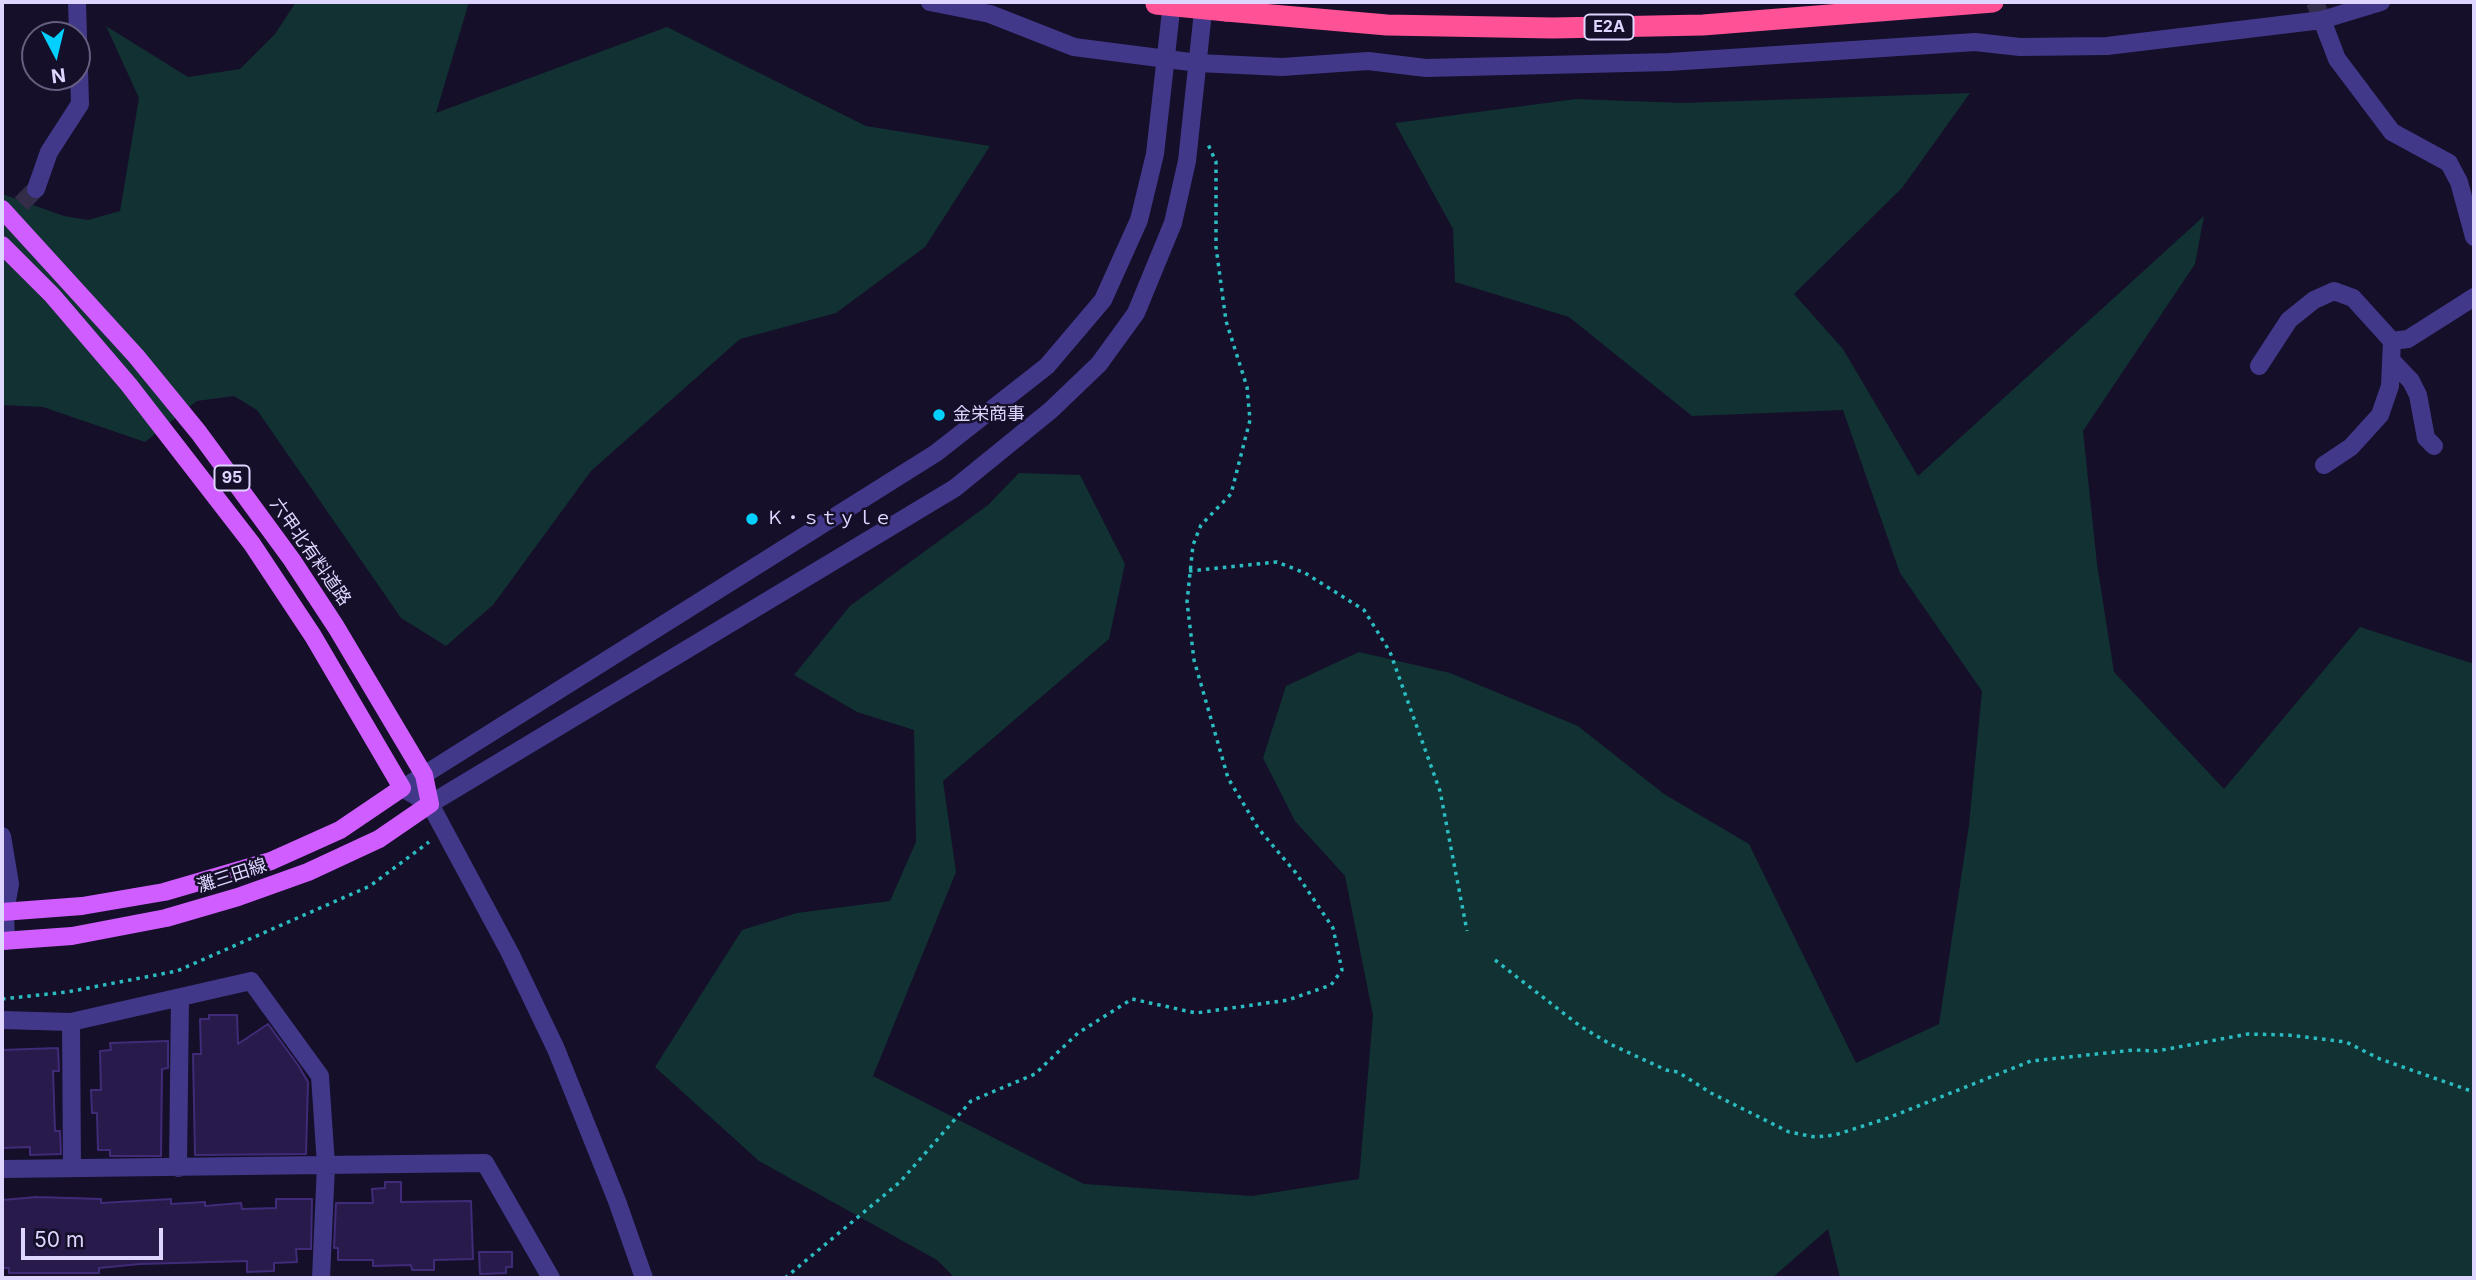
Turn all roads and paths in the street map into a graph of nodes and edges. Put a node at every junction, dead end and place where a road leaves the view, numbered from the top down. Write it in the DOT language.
graph roads {
  1 [pos="77,2"];
  2 [pos="930,2"];
  3 [pos="1158,2"];
  4 [pos="1204,2"];
  5 [pos="1993,2"];
  6 [pos="2381,2"];
  7 [pos="2322,20"];
  8 [pos="1167,58"];
  9 [pos="1198,63"];
  10 [pos="1193,111"];
  11 [pos="36,189"];
  12 [pos="2,209"];
  13 [pos="2474,237"];
  14 [pos="2,245"];
  15 [pos="2474,297"];
  16 [pos="2392,341"];
  17 [pos="2391,360"];
  18 [pos="2259,366"];
  19 [pos="2434,446"];
  20 [pos="2324,465"];
  21 [pos="1189,571"];
  22 [pos="424,775"];
  23 [pos="402,788"];
  24 [pos="430,804"];
  25 [pos="444,835"];
  26 [pos="2,836"];
  27 [pos="3,912"];
  28 [pos="1468,931"];
  29 [pos="4,942"];
  30 [pos="1495,960"];
  31 [pos="180,998"];
  32 [pos="2,999"];
  33 [pos="2,1020"];
  34 [pos="71,1022"];
  35 [pos="2474,1092"];
  36 [pos="326,1165"];
  37 [pos="72,1168"];
  38 [pos="178,1168"];
  39 [pos="2,1169"];
  40 [pos="321,1278"];
  41 [pos="551,1278"];
  42 [pos="644,1278"];
  43 [pos="785,1278"];
  1 -- 11 [label="street"];
  2 -- 8 [label="street"];
  3 -- 5 [label="highway, E2A, bridge"];
  3 -- 8 [label="street"];
  4 -- 9 [label="street"];
  6 -- 7 [label="street"];
  7 -- 9 [label="street"];
  7 -- 13 [label="street"];
  8 -- 9 [label="street"];
  8 -- 22 [label="street"];
  9 -- 10 [label="street"];
  10 -- 21 [label="path"];
  10 -- 24 [label="street"];
  12 -- 22 [label="main road, 六甲北有料道路 / 95"];
  14 -- 23 [label="main road, 95"];
  15 -- 16 [label="street"];
  16 -- 17 [label="street"];
  16 -- 18 [label="street"];
  17 -- 19 [label="street"];
  17 -- 20 [label="street"];
  21 -- 28 [label="path"];
  21 -- 43 [label="path"];
  22 -- 23 [label="street"];
  22 -- 24 [label="main road, 95"];
  23 -- 24 [label="street"];
  23 -- 27 [label="main road, 灘三田線"];
  24 -- 25 [label="street"];
  24 -- 29 [label="main road, 灘三田線"];
  25 -- 32 [label="path"];
  25 -- 42 [label="street"];
  26 -- 27 [label="street"];
  27 -- 29 [label="street"];
  30 -- 35 [label="path"];
  31 -- 34 [label="street"];
  31 -- 36 [label="street"];
  31 -- 38 [label="street"];
  33 -- 34 [label="street"];
  34 -- 37 [label="street"];
  36 -- 38 [label="street"];
  36 -- 40 [label="street"];
  36 -- 41 [label="street"];
  37 -- 38 [label="street"];
  37 -- 39 [label="street"];
}
